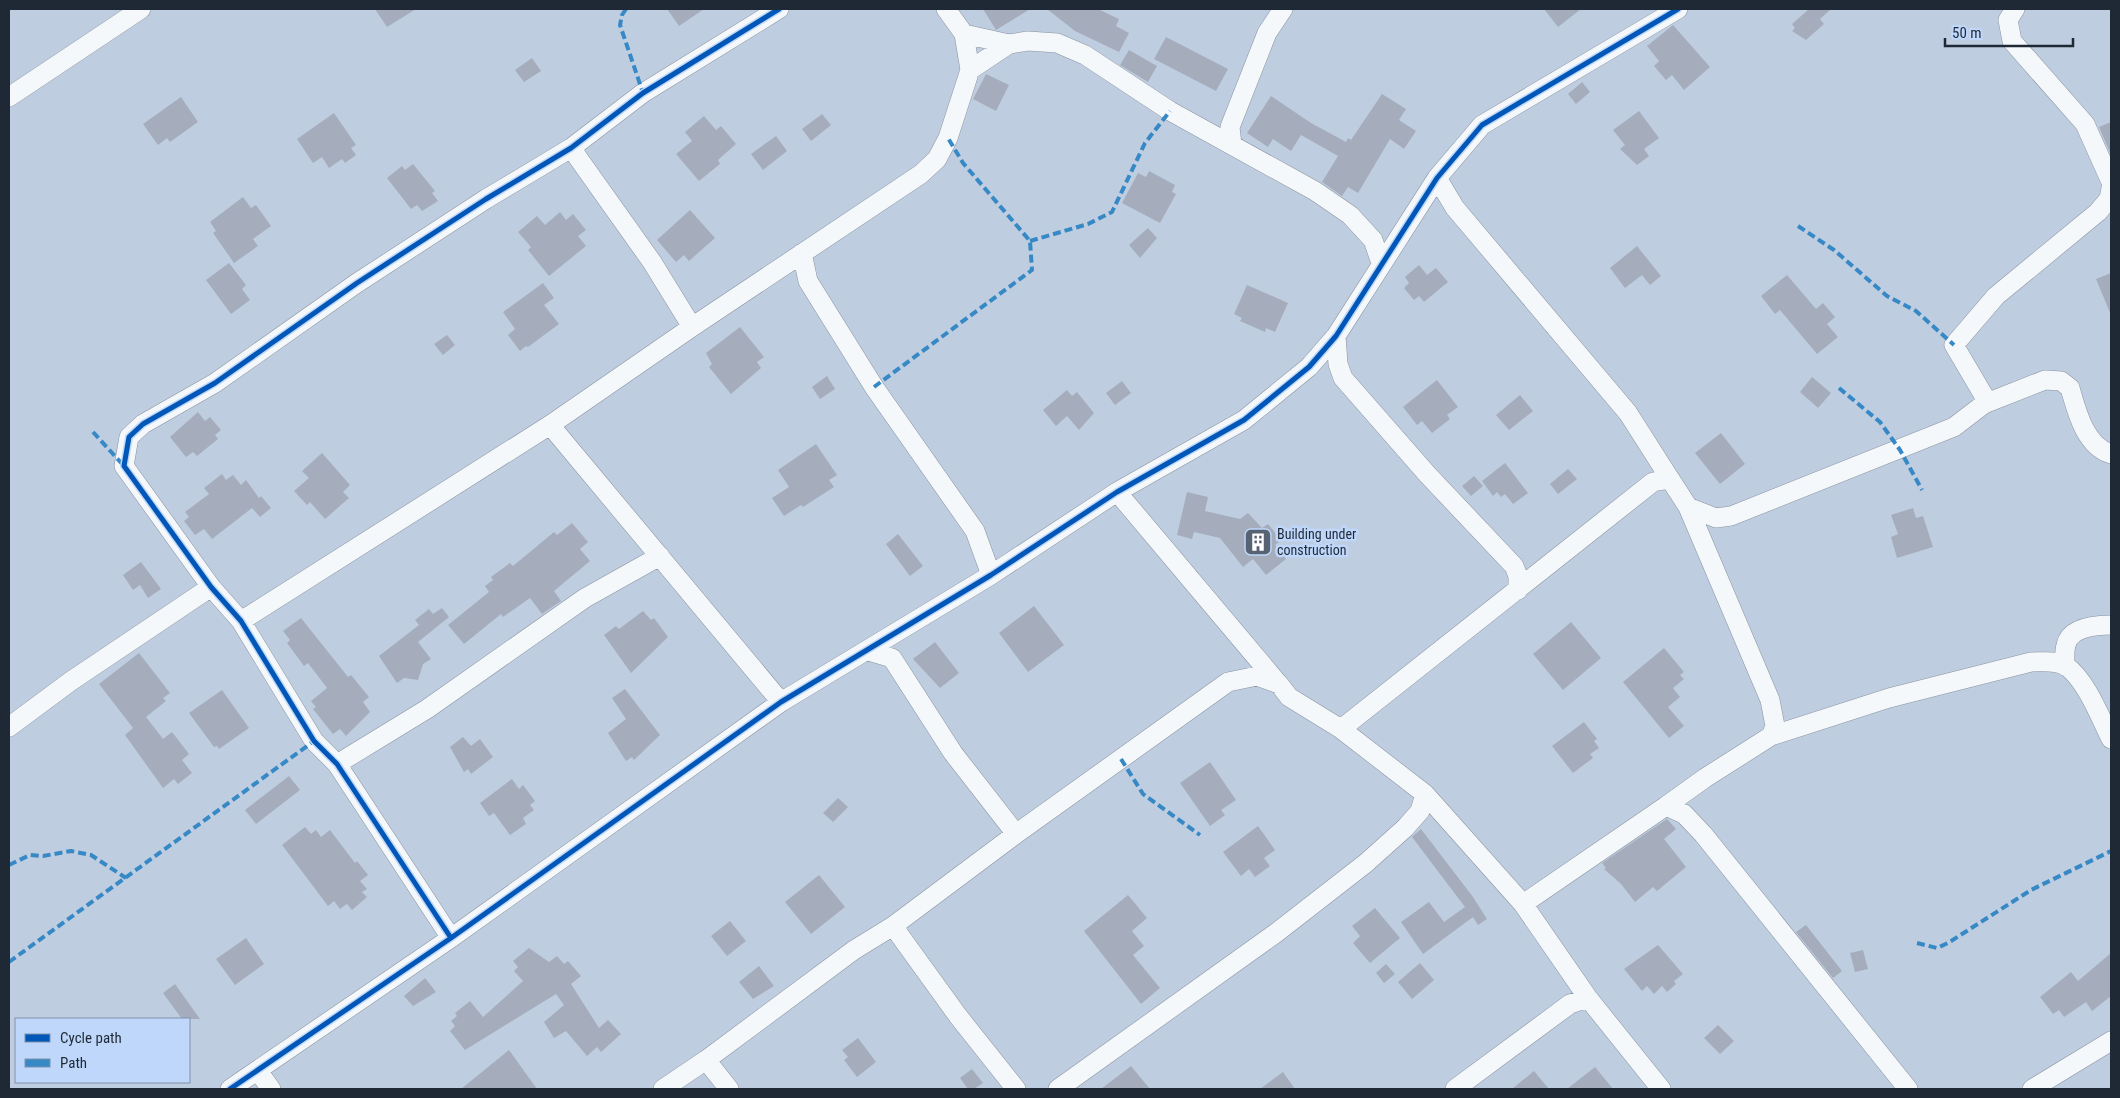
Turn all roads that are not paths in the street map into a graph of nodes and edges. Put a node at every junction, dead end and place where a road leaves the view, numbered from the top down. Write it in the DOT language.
graph roads {
  1 [pos="140,9"];
  2 [pos="779,9"];
  3 [pos="946,9"];
  4 [pos="1283,9"];
  5 [pos="1678,9"];
  6 [pos="2015,9"];
  7 [pos="964,34"];
  8 [pos="1009,44"];
  9 [pos="970,70"];
  10 [pos="9,97"];
  11 [pos="1232,145"];
  12 [pos="571,148"];
  13 [pos="1437,178"];
  14 [pos="2111,182"];
  15 [pos="2111,188"];
  16 [pos="802,253"];
  17 [pos="1382,263"];
  18 [pos="782,267"];
  19 [pos="808,281"];
  20 [pos="692,327"];
  21 [pos="1336,336"];
  22 [pos="1309,367"];
  23 [pos="1344,378"];
  24 [pos="1984,404"];
  25 [pos="550,425"];
  26 [pos="2111,454"];
  27 [pos="1670,480"];
  28 [pos="1117,492"];
  29 [pos="1688,507"];
  30 [pos="660,556"];
  31 [pos="991,575"];
  32 [pos="211,587"];
  33 [pos="1518,590"];
  34 [pos="241,621"];
  35 [pos="2111,625"];
  36 [pos="868,651"];
  37 [pos="2065,666"];
  38 [pos="1279,684"];
  39 [pos="781,702"];
  40 [pos="9,727"];
  41 [pos="1341,729"];
  42 [pos="1771,736"];
  43 [pos="2111,739"];
  44 [pos="337,764"];
  45 [pos="1425,794"];
  46 [pos="1666,806"];
  47 [pos="1016,834"];
  48 [pos="1523,904"];
  49 [pos="893,926"];
  50 [pos="451,938"];
  51 [pos="1588,998"];
  52 [pos="2111,1042"];
  53 [pos="706,1060"];
  54 [pos="258,1071"];
  55 [pos="230,1089"];
  56 [pos="272,1089"];
  57 [pos="663,1089"];
  58 [pos="729,1089"];
  59 [pos="1016,1089"];
  60 [pos="1058,1089"];
  61 [pos="1455,1089"];
  62 [pos="1661,1089"];
  63 [pos="1908,1089"];
  64 [pos="2032,1089"];
  1 -- 10 [label="street"];
  2 -- 12 [label="street"];
  3 -- 7 [label="street"];
  4 -- 11 [label="street"];
  5 -- 13 [label="street"];
  6 -- 14 [label="street"];
  7 -- 8 [label="street"];
  7 -- 9 [label="street"];
  8 -- 9 [label="street"];
  8 -- 11 [label="street"];
  9 -- 16 [label="street"];
  11 -- 17 [label="street"];
  12 -- 20 [label="street"];
  12 -- 32 [label="street"];
  13 -- 17 [label="street"];
  13 -- 27 [label="street"];
  15 -- 24 [label="street"];
  16 -- 18 [label="street"];
  16 -- 19 [label="street"];
  17 -- 21 [label="street"];
  18 -- 19 [label="street"];
  18 -- 20 [label="street"];
  19 -- 31 [label="street"];
  20 -- 25 [label="street"];
  21 -- 22 [label="street"];
  21 -- 23 [label="street"];
  22 -- 23 [label="street"];
  22 -- 28 [label="street"];
  23 -- 33 [label="street"];
  24 -- 26 [label="street"];
  24 -- 29 [label="street"];
  25 -- 30 [label="street"];
  25 -- 34 [label="street"];
  27 -- 29 [label="street"];
  27 -- 33 [label="street"];
  28 -- 31 [label="street"];
  28 -- 38 [label="street"];
  29 -- 42 [label="street"];
  30 -- 39 [label="street"];
  30 -- 44 [label="street"];
  31 -- 36 [label="street"];
  32 -- 34 [label="street"];
  32 -- 40 [label="street"];
  33 -- 41 [label="street"];
  34 -- 44 [label="street"];
  35 -- 37 [label="street"];
  36 -- 39 [label="street"];
  36 -- 47 [label="street"];
  37 -- 42 [label="street"];
  37 -- 43 [label="street"];
  38 -- 41 [label="street"];
  38 -- 47 [label="street"];
  39 -- 50 [label="street"];
  41 -- 45 [label="street"];
  42 -- 46 [label="street"];
  44 -- 50 [label="street"];
  45 -- 48 [label="street"];
  45 -- 60 [label="street"];
  46 -- 48 [label="street"];
  46 -- 63 [label="street"];
  47 -- 49 [label="street"];
  48 -- 51 [label="street"];
  49 -- 53 [label="street"];
  49 -- 59 [label="street"];
  50 -- 54 [label="street"];
  51 -- 61 [label="street"];
  51 -- 62 [label="street"];
  52 -- 64 [label="street"];
  53 -- 57 [label="street"];
  53 -- 58 [label="street"];
  54 -- 55 [label="street"];
  54 -- 56 [label="street"];
}
